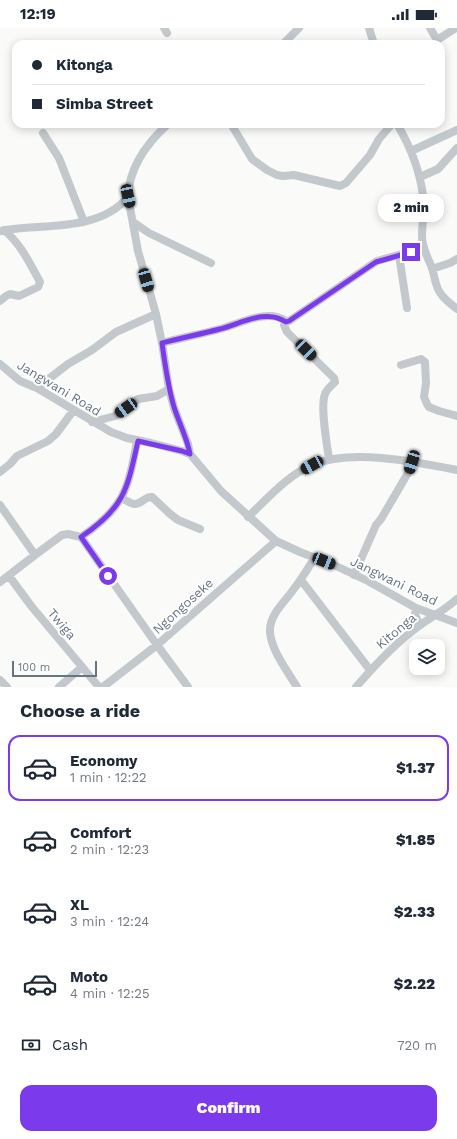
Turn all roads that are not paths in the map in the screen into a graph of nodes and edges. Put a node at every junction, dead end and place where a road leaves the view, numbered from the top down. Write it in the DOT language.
graph roads {
  1 [pos="300,28"];
  2 [pos="369,28"];
  3 [pos="430,28"];
  4 [pos="456,28"];
  5 [pos="287,40"];
  6 [pos="373,40"];
  7 [pos="164,128"];
  8 [pos="234,128"];
  9 [pos="389,128"];
  10 [pos="400,128"];
  11 [pos="457,130"];
  12 [pos="43,133"];
  13 [pos="457,148"];
  14 [pos="411,152"];
  15 [pos="420,177"];
  16 [pos="128,196"];
  17 [pos="84,222"];
  18 [pos="133,222"];
  19 [pos="2,231"];
  20 [pos="423,248"];
  21 [pos="399,255"];
  22 [pos="455,263"];
  23 [pos="211,264"];
  24 [pos="432,269"];
  25 [pos="0,301"];
  26 [pos="275,308"];
  27 [pos="406,308"];
  28 [pos="457,309"];
  29 [pos="156,314"];
  30 [pos="283,319"];
  31 [pos="162,343"];
  32 [pos="401,365"];
  33 [pos="2,370"];
  34 [pos="37,388"];
  35 [pos="169,389"];
  36 [pos="73,411"];
  37 [pos="457,416"];
  38 [pos="92,422"];
  39 [pos="138,441"];
  40 [pos="190,454"];
  41 [pos="328,460"];
  42 [pos="412,462"];
  43 [pos="457,470"];
  44 [pos="0,472"];
  45 [pos="122,498"];
  46 [pos="0,505"];
  47 [pos="248,517"];
  48 [pos="200,529"];
  49 [pos="81,537"];
  50 [pos="276,541"];
  51 [pos="34,554"];
  52 [pos="315,557"];
  53 [pos="354,575"];
  54 [pos="9,576"];
  55 [pos="301,580"];
  56 [pos="0,582"];
  57 [pos="457,599"];
  58 [pos="416,608"];
  59 [pos="436,615"];
  60 [pos="457,623"];
  61 [pos="419,625"];
  62 [pos="157,646"];
  63 [pos="82,667"];
  64 [pos="370,670"];
  65 [pos="0,680"];
  66 [pos="7,687"];
  67 [pos="59,687"];
  68 [pos="99,687"];
  69 [pos="103,687"];
  70 [pos="188,687"];
  71 [pos="297,687"];
  72 [pos="356,687"];
  1 -- 5 [label="street"];
  2 -- 6 [label="street"];
  3 -- 4 [label="street"];
  7 -- 16 [label="street"];
  8 -- 9 [label="street"];
  10 -- 14 [label="street"];
  11 -- 14 [label="street"];
  12 -- 17 [label="street"];
  13 -- 15 [label="street"];
  14 -- 15 [label="street"];
  15 -- 20 [label="street"];
  16 -- 17 [label="street"];
  16 -- 18 [label="street"];
  17 -- 19 [label="street"];
  18 -- 23 [label="street"];
  18 -- 29 [label="street"];
  19 -- 25 [label="street"];
  20 -- 21 [label="street"];
  20 -- 24 [label="street"];
  21 -- 27 [label="street"];
  21 -- 30 [label="street"];
  22 -- 24 [label="street"];
  24 -- 28 [label="street"];
  26 -- 30 [label="street"];
  29 -- 31 [label="street"];
  29 -- 34 [label="street"];
  30 -- 31 [label="street"];
  30 -- 41 [label="street"];
  31 -- 35 [label="street"];
  32 -- 37 [label="street"];
  33 -- 34 [label="street, Jangwani Road"];
  34 -- 36 [label="street, Jangwani Road"];
  35 -- 38 [label="street"];
  35 -- 40 [label="street"];
  36 -- 38 [label="street, Jangwani Road"];
  36 -- 44 [label="street"];
  38 -- 39 [label="street, Jangwani Road"];
  39 -- 40 [label="street, Jangwani Road"];
  39 -- 45 [label="street"];
  40 -- 47 [label="street, Jangwani Road"];
  41 -- 42 [label="street"];
  41 -- 47 [label="street"];
  42 -- 43 [label="street"];
  42 -- 53 [label="street"];
  45 -- 48 [label="street"];
  45 -- 49 [label="street"];
  46 -- 51 [label="street"];
  47 -- 50 [label="street, Jangwani Road"];
  49 -- 51 [label="street"];
  49 -- 62 [label="street"];
  50 -- 52 [label="street, Jangwani Road"];
  50 -- 62 [label="street, Ngongoseke"];
  51 -- 54 [label="street"];
  52 -- 53 [label="street, Jangwani Road"];
  52 -- 55 [label="street"];
  53 -- 58 [label="street, Jangwani Road"];
  54 -- 56 [label="street"];
  54 -- 63 [label="street, Twiga"];
  55 -- 64 [label="street"];
  55 -- 71 [label="street"];
  57 -- 59 [label="street, Kitonga"];
  58 -- 59 [label="street, Jangwani Road"];
  58 -- 61 [label="street"];
  59 -- 60 [label="street, Jangwani Road"];
  59 -- 61 [label="street, Kitonga"];
  61 -- 64 [label="street, Kitonga"];
  62 -- 69 [label="street, Ngongoseke"];
  62 -- 70 [label="street"];
  63 -- 67 [label="street"];
  63 -- 68 [label="street, Twiga"];
  64 -- 72 [label="street, Kitonga"];
  65 -- 66 [label="street"];
}
